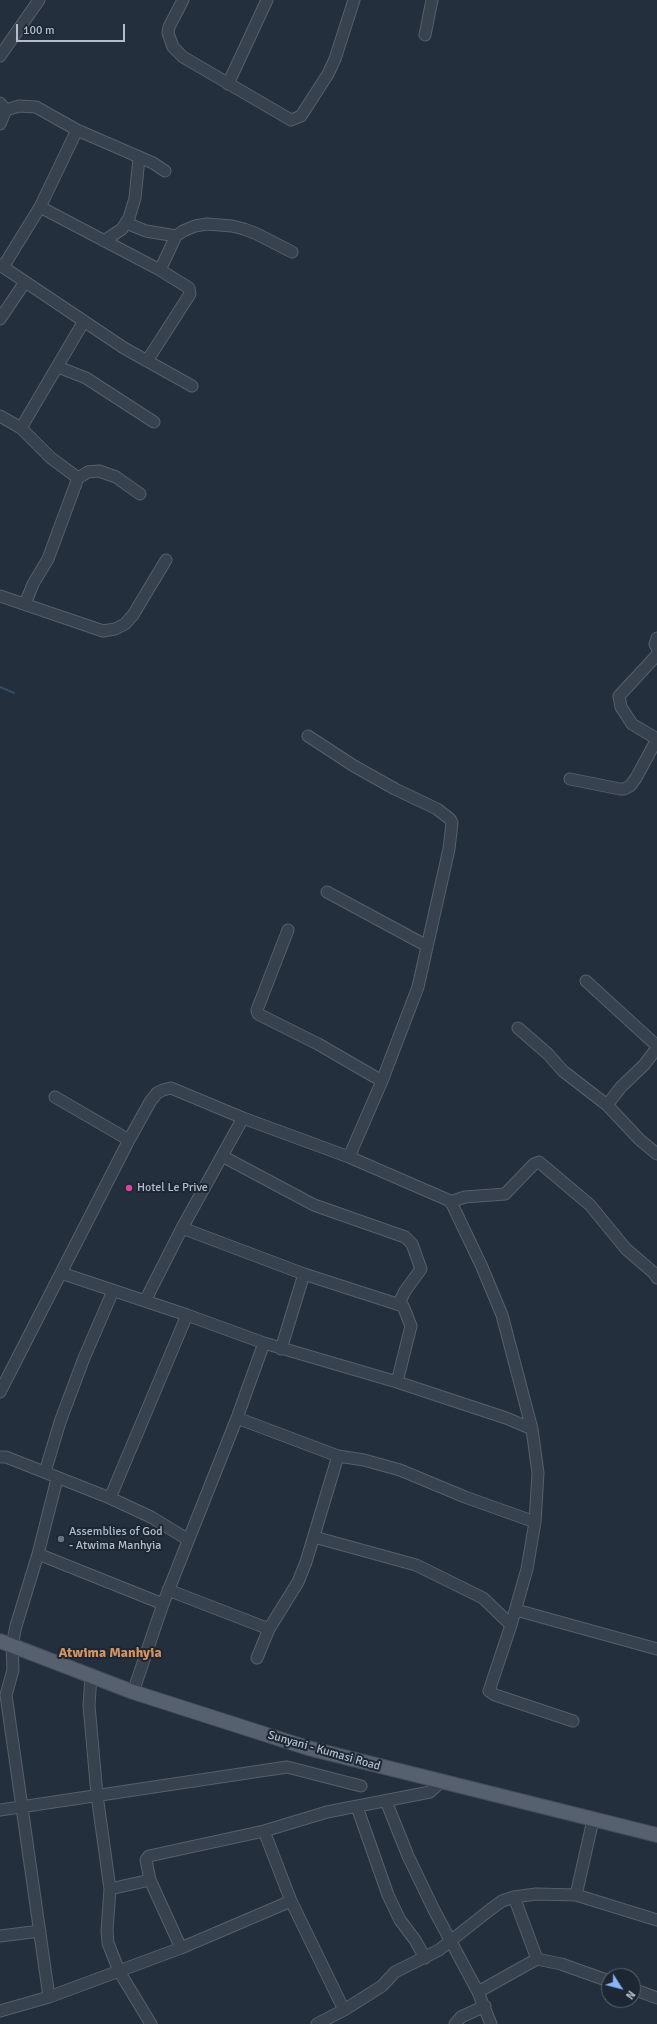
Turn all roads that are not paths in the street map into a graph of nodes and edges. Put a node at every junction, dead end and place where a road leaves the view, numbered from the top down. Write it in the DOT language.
graph roads {
  1 [pos="40,0"];
  2 [pos="183,0"];
  3 [pos="267,0"];
  4 [pos="354,0"];
  5 [pos="432,0"];
  6 [pos="424,35"];
  7 [pos="0,56"];
  8 [pos="228,84"];
  9 [pos="3,106"];
  10 [pos="0,124"];
  11 [pos="77,130"];
  12 [pos="139,158"];
  13 [pos="165,171"];
  14 [pos="40,207"];
  15 [pos="126,223"];
  16 [pos="176,236"];
  17 [pos="104,241"];
  18 [pos="292,252"];
  19 [pos="1,266"];
  20 [pos="160,270"];
  21 [pos="25,282"];
  22 [pos="0,319"];
  23 [pos="84,320"];
  24 [pos="146,361"];
  25 [pos="58,367"];
  26 [pos="192,386"];
  27 [pos="0,416"];
  28 [pos="154,422"];
  29 [pos="21,428"];
  30 [pos="78,478"];
  31 [pos="140,494"];
  32 [pos="166,560"];
  33 [pos="0,596"];
  34 [pos="24,604"];
  35 [pos="657,638"];
  36 [pos="657,648"];
  37 [pos="657,655"];
  38 [pos="308,736"];
  39 [pos="657,738"];
  40 [pos="570,779"];
  41 [pos="327,892"];
  42 [pos="288,930"];
  43 [pos="427,946"];
  44 [pos="586,981"];
  45 [pos="518,1028"];
  46 [pos="657,1047"];
  47 [pos="382,1081"];
  48 [pos="55,1097"];
  49 [pos="607,1105"];
  50 [pos="244,1118"];
  51 [pos="129,1140"];
  52 [pos="657,1154"];
  53 [pos="222,1156"];
  54 [pos="349,1157"];
  55 [pos="450,1202"];
  56 [pos="182,1228"];
  57 [pos="61,1273"];
  58 [pos="304,1274"];
  59 [pos="657,1278"];
  60 [pos="113,1291"];
  61 [pos="145,1301"];
  62 [pos="399,1303"];
  63 [pos="187,1315"];
  64 [pos="264,1343"];
  65 [pos="281,1349"];
  66 [pos="397,1382"];
  67 [pos="0,1392"];
  68 [pos="237,1418"];
  69 [pos="532,1429"];
  70 [pos="338,1456"];
  71 [pos="0,1457"];
  72 [pos="45,1472"];
  73 [pos="58,1479"];
  74 [pos="110,1498"];
  75 [pos="534,1522"];
  76 [pos="314,1537"];
  77 [pos="187,1539"];
  78 [pos="38,1554"];
  79 [pos="168,1590"];
  80 [pos="163,1604"];
  81 [pos="516,1610"];
  82 [pos="511,1625"];
  83 [pos="269,1629"];
  84 [pos="6,1643"];
  85 [pos="657,1649"];
  86 [pos="257,1658"];
  87 [pos="92,1676"];
  88 [pos="133,1692"];
  89 [pos="573,1721"];
  90 [pos="441,1782"];
  91 [pos="361,1786"];
  92 [pos="97,1795"];
  93 [pos="386,1801"];
  94 [pos="23,1806"];
  95 [pos="357,1807"];
  96 [pos="0,1810"];
  97 [pos="593,1820"];
  98 [pos="264,1831"];
  99 [pos="657,1835"];
  100 [pos="150,1880"];
  101 [pos="110,1889"];
  102 [pos="576,1895"];
  103 [pos="514,1898"];
  104 [pos="292,1900"];
  105 [pos="657,1920"];
  106 [pos="40,1931"];
  107 [pos="0,1936"];
  108 [pos="450,1942"];
  109 [pos="182,1948"];
  110 [pos="425,1958"];
  111 [pos="537,1959"];
  112 [pos="119,1972"];
  113 [pos="601,1978"];
  114 [pos="478,1992"];
  115 [pos="641,1992"];
  116 [pos="49,1997"];
  117 [pos="657,1998"];
  118 [pos="485,2006"];
  119 [pos="0,2010"];
  120 [pos="344,2010"];
  121 [pos="148,2023"];
  122 [pos="317,2024"];
  123 [pos="455,2024"];
  124 [pos="491,2024"];
  1 -- 7 [label="street"];
  2 -- 8 [label="street"];
  3 -- 8 [label="street"];
  4 -- 8 [label="street"];
  5 -- 6 [label="street"];
  9 -- 10 [label="street"];
  9 -- 11 [label="street"];
  11 -- 12 [label="street"];
  11 -- 14 [label="street"];
  12 -- 13 [label="street"];
  12 -- 15 [label="street"];
  14 -- 17 [label="street"];
  14 -- 19 [label="street"];
  15 -- 16 [label="street"];
  15 -- 17 [label="street"];
  16 -- 18 [label="street"];
  16 -- 20 [label="street"];
  17 -- 20 [label="street"];
  19 -- 21 [label="street"];
  20 -- 24 [label="street"];
  21 -- 22 [label="street"];
  21 -- 23 [label="street"];
  23 -- 24 [label="street"];
  23 -- 25 [label="street"];
  24 -- 26 [label="street"];
  25 -- 28 [label="street"];
  25 -- 29 [label="street"];
  27 -- 29 [label="street"];
  29 -- 30 [label="street"];
  30 -- 31 [label="street"];
  30 -- 34 [label="street"];
  32 -- 34 [label="street"];
  33 -- 34 [label="street"];
  35 -- 36 [label="street"];
  37 -- 39 [label="street"];
  38 -- 43 [label="street"];
  39 -- 40 [label="street"];
  41 -- 43 [label="street"];
  42 -- 47 [label="street"];
  43 -- 47 [label="street"];
  44 -- 46 [label="street"];
  45 -- 49 [label="street"];
  46 -- 49 [label="street"];
  47 -- 54 [label="street"];
  48 -- 51 [label="street"];
  49 -- 52 [label="street"];
  50 -- 51 [label="street"];
  50 -- 53 [label="street"];
  50 -- 54 [label="street"];
  51 -- 57 [label="street"];
  53 -- 56 [label="street"];
  53 -- 62 [label="street"];
  54 -- 55 [label="street"];
  55 -- 59 [label="street"];
  55 -- 69 [label="street"];
  56 -- 58 [label="street"];
  56 -- 61 [label="street"];
  57 -- 60 [label="street"];
  57 -- 67 [label="street"];
  58 -- 62 [label="street"];
  58 -- 65 [label="street"];
  60 -- 61 [label="street"];
  60 -- 72 [label="street"];
  61 -- 63 [label="street"];
  62 -- 66 [label="street"];
  63 -- 64 [label="street"];
  63 -- 74 [label="street"];
  64 -- 65 [label="street"];
  64 -- 68 [label="street"];
  65 -- 66 [label="street"];
  66 -- 69 [label="street"];
  68 -- 70 [label="street"];
  68 -- 77 [label="street"];
  69 -- 75 [label="street"];
  70 -- 75 [label="street"];
  70 -- 76 [label="street"];
  71 -- 72 [label="street"];
  72 -- 73 [label="street"];
  73 -- 74 [label="street"];
  73 -- 78 [label="street"];
  74 -- 77 [label="street"];
  75 -- 81 [label="street"];
  76 -- 82 [label="street"];
  76 -- 83 [label="street"];
  77 -- 79 [label="street"];
  78 -- 80 [label="street"];
  78 -- 84 [label="street"];
  79 -- 80 [label="street"];
  79 -- 83 [label="street"];
  80 -- 88 [label="street"];
  81 -- 82 [label="street"];
  81 -- 85 [label="street"];
  82 -- 89 [label="street"];
  83 -- 86 [label="street"];
  84 -- 87 [label="main road, Sunyani - Kumasi Road"];
  84 -- 94 [label="street"];
  87 -- 88 [label="main road, Sunyani - Kumasi Road"];
  87 -- 92 [label="street"];
  88 -- 90 [label="main road, Sunyani - Kumasi Road"];
  90 -- 93 [label="street"];
  90 -- 97 [label="main road, Sunyani - Kumasi Road"];
  91 -- 92 [label="street"];
  92 -- 94 [label="street"];
  92 -- 101 [label="street"];
  93 -- 95 [label="street"];
  93 -- 108 [label="street"];
  94 -- 96 [label="street"];
  94 -- 106 [label="street"];
  95 -- 98 [label="street"];
  95 -- 110 [label="street"];
  97 -- 99 [label="main road, Sunyani - Kumasi Road"];
  97 -- 102 [label="street"];
  98 -- 100 [label="street"];
  98 -- 104 [label="street"];
  100 -- 101 [label="street"];
  100 -- 109 [label="street"];
  101 -- 112 [label="street"];
  102 -- 103 [label="street"];
  102 -- 105 [label="street"];
  103 -- 108 [label="street"];
  103 -- 111 [label="street"];
  104 -- 109 [label="street"];
  104 -- 120 [label="street"];
  106 -- 107 [label="street"];
  106 -- 116 [label="street"];
  108 -- 110 [label="street"];
  108 -- 114 [label="street"];
  109 -- 112 [label="street"];
  110 -- 120 [label="street"];
  111 -- 113 [label="street"];
  111 -- 114 [label="street"];
  112 -- 116 [label="street"];
  112 -- 121 [label="street"];
  114 -- 118 [label="street"];
  115 -- 117 [label="street"];
  116 -- 119 [label="street"];
  118 -- 123 [label="street"];
  118 -- 124 [label="street"];
  120 -- 122 [label="street"];
}
